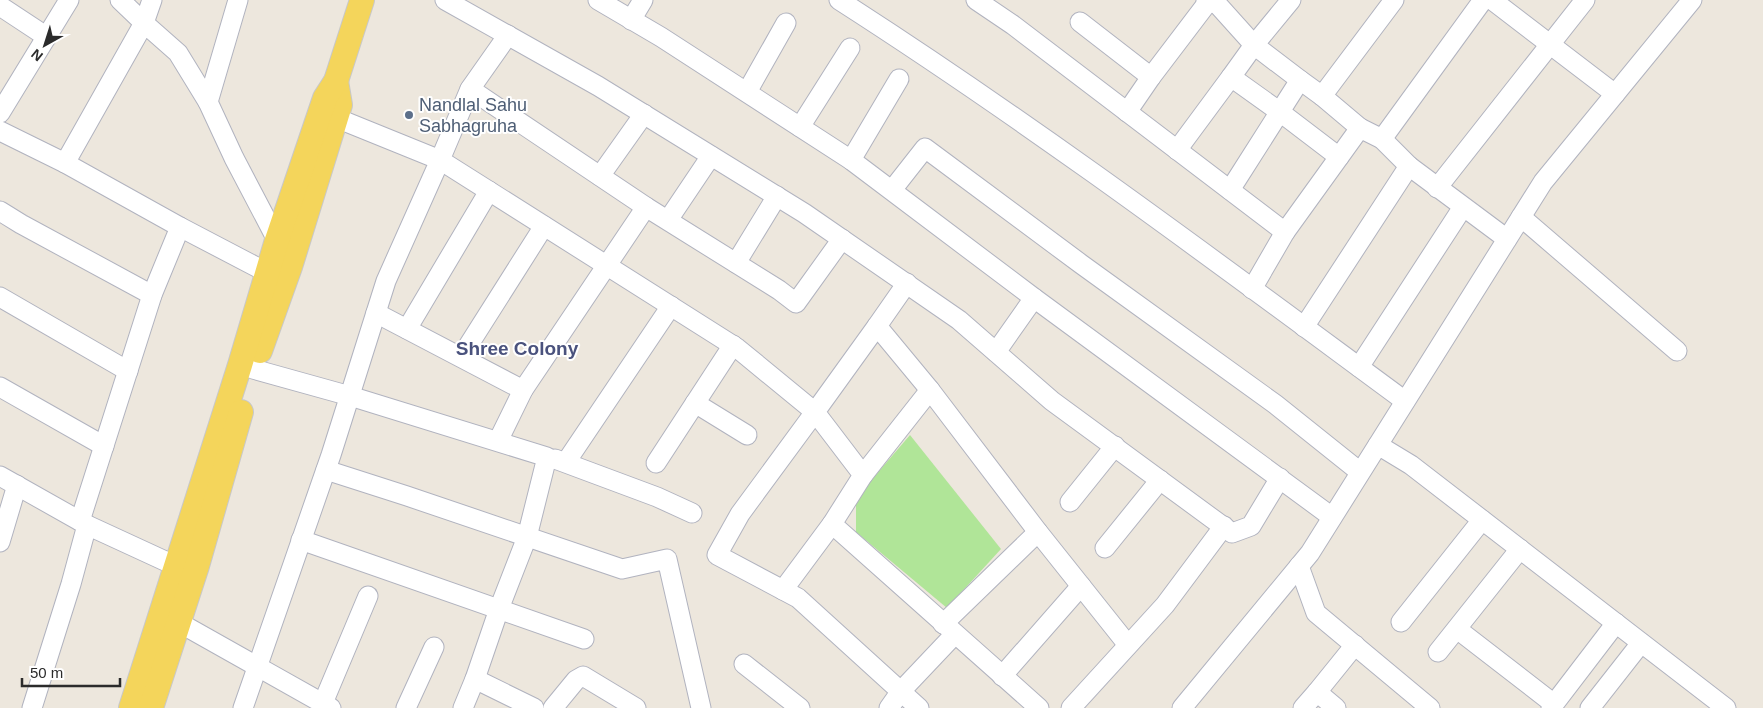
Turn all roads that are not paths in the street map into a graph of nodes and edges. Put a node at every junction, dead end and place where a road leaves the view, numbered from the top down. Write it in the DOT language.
graph roads {
  1 [pos="69,0"];
  2 [pos="120,0"];
  3 [pos="152,0"];
  4 [pos="238,0"];
  5 [pos="362,0"];
  6 [pos="445,0"];
  7 [pos="598,0"];
  8 [pos="643,0"];
  9 [pos="840,0"];
  10 [pos="976,0"];
  11 [pos="1291,0"];
  12 [pos="1394,0"];
  13 [pos="1483,0"];
  14 [pos="1492,0"];
  15 [pos="1585,0"];
  16 [pos="1692,0"];
  17 [pos="1207,1"];
  18 [pos="0,6"];
  19 [pos="631,20"];
  20 [pos="786,22"];
  21 [pos="1080,22"];
  22 [pos="144,23"];
  23 [pos="508,35"];
  24 [pos="47,37"];
  25 [pos="1550,44"];
  26 [pos="1254,45"];
  27 [pos="850,48"];
  28 [pos="1151,77"];
  29 [pos="1231,78"];
  30 [pos="899,79"];
  31 [pos="1300,80"];
  32 [pos="470,89"];
  33 [pos="747,92"];
  34 [pos="1615,94"];
  35 [pos="1322,96"];
  36 [pos="208,102"];
  37 [pos="2,106"];
  38 [pos="1127,112"];
  39 [pos="1280,112"];
  40 [pos="644,114"];
  41 [pos="328,115"];
  42 [pos="800,127"];
  43 [pos="1360,128"];
  44 [pos="0,131"];
  45 [pos="1382,138"];
  46 [pos="1177,150"];
  47 [pos="712,156"];
  48 [pos="1338,157"];
  49 [pos="440,160"];
  50 [pos="851,160"];
  51 [pos="65,163"];
  52 [pos="1409,166"];
  53 [pos="600,176"];
  54 [pos="1437,188"];
  55 [pos="892,190"];
  56 [pos="1230,190"];
  57 [pos="489,191"];
  58 [pos="777,196"];
  59 [pos="646,206"];
  60 [pos="1463,207"];
  61 [pos="0,211"];
  62 [pos="1521,217"];
  63 [pos="668,220"];
  64 [pos="544,226"];
  65 [pos="180,227"];
  66 [pos="1286,232"];
  67 [pos="842,238"];
  68 [pos="1507,239"];
  69 [pos="277,240"];
  70 [pos="736,263"];
  71 [pos="608,266"];
  72 [pos="276,276"];
  73 [pos="906,283"];
  74 [pos="1252,289"];
  75 [pos="152,295"];
  76 [pos="0,297"];
  77 [pos="1034,298"];
  78 [pos="671,306"];
  79 [pos="376,313"];
  80 [pos="878,326"];
  81 [pos="1304,327"];
  82 [pos="407,329"];
  83 [pos="732,345"];
  84 [pos="1677,351"];
  85 [pos="996,352"];
  86 [pos="461,357"];
  87 [pos="1359,367"];
  88 [pos="253,369"];
  89 [pos="128,371"];
  90 [pos="0,387"];
  91 [pos="524,390"];
  92 [pos="930,390"];
  93 [pos="350,396"];
  94 [pos="1405,401"];
  95 [pos="695,403"];
  96 [pos="815,412"];
  97 [pos="747,435"];
  98 [pos="498,442"];
  99 [pos="1378,445"];
  100 [pos="104,446"];
  101 [pos="1114,446"];
  102 [pos="547,457"];
  103 [pos="566,462"];
  104 [pos="656,464"];
  105 [pos="326,470"];
  106 [pos="1360,472"];
  107 [pos="863,475"];
  108 [pos="0,476"];
  109 [pos="1280,478"];
  110 [pos="1160,480"];
  111 [pos="17,485"];
  112 [pos="1070,502"];
  113 [pos="692,513"];
  114 [pos="1332,517"];
  115 [pos="1482,520"];
  116 [pos="83,523"];
  117 [pos="832,524"];
  118 [pos="1224,526"];
  119 [pos="1038,532"];
  120 [pos="526,537"];
  121 [pos="301,540"];
  122 [pos="0,542"];
  123 [pos="1105,548"];
  124 [pos="1520,549"];
  125 [pos="1299,566"];
  126 [pos="185,570"];
  127 [pos="1081,586"];
  128 [pos="783,590"];
  129 [pos="368,596"];
  130 [pos="499,609"];
  131 [pos="169,619"];
  132 [pos="1401,622"];
  133 [pos="1616,623"];
  134 [pos="949,629"];
  135 [pos="1456,629"];
  136 [pos="584,639"];
  137 [pos="1641,642"];
  138 [pos="1128,645"];
  139 [pos="1355,645"];
  140 [pos="434,647"];
  141 [pos="1438,652"];
  142 [pos="744,664"];
  143 [pos="258,666"];
  144 [pos="1002,676"];
  145 [pos="475,679"];
  146 [pos="901,691"];
  147 [pos="1317,692"];
  148 [pos="327,706"];
  149 [pos="1552,706"];
  150 [pos="32,708"];
  151 [pos="131,708"];
  152 [pos="151,708"];
  153 [pos="243,708"];
  154 [pos="406,708"];
  155 [pos="463,708"];
  156 [pos="534,708"];
  157 [pos="553,708"];
  158 [pos="636,708"];
  159 [pos="701,708"];
  160 [pos="800,708"];
  161 [pos="888,708"];
  162 [pos="919,708"];
  163 [pos="1039,708"];
  164 [pos="1071,708"];
  165 [pos="1182,708"];
  166 [pos="1303,708"];
  167 [pos="1336,708"];
  168 [pos="1430,708"];
  169 [pos="1590,708"];
  170 [pos="1726,708"];
  1 -- 24 [label="street"];
  2 -- 22 [label="street"];
  3 -- 22 [label="street"];
  4 -- 36 [label="street"];
  5 -- 41 [label="main road"];
  6 -- 23 [label="street"];
  7 -- 19 [label="street"];
  8 -- 19 [label="street"];
  9 -- 74 [label="street"];
  10 -- 38 [label="street"];
  11 -- 26 [label="street"];
  12 -- 35 [label="street"];
  13 -- 45 [label="street"];
  14 -- 25 [label="street"];
  15 -- 25 [label="street"];
  16 -- 34 [label="street"];
  17 -- 26 [label="street"];
  17 -- 28 [label="street"];
  18 -- 24 [label="street"];
  19 -- 33 [label="street"];
  20 -- 33 [label="street"];
  21 -- 28 [label="street"];
  22 -- 36 [label="street"];
  22 -- 51 [label="street"];
  23 -- 32 [label="street"];
  23 -- 40 [label="street"];
  24 -- 37 [label="street"];
  25 -- 34 [label="street"];
  25 -- 54 [label="street"];
  26 -- 29 [label="street"];
  26 -- 31 [label="street"];
  27 -- 42 [label="street"];
  28 -- 38 [label="street"];
  29 -- 39 [label="street"];
  29 -- 46 [label="street"];
  30 -- 50 [label="street"];
  31 -- 35 [label="street"];
  31 -- 39 [label="street"];
  32 -- 49 [label="street"];
  32 -- 53 [label="street"];
  33 -- 42 [label="street"];
  34 -- 62 [label="street"];
  35 -- 43 [label="street"];
  36 -- 69 [label="street"];
  38 -- 46 [label="street"];
  39 -- 48 [label="street"];
  39 -- 56 [label="street"];
  40 -- 47 [label="street"];
  40 -- 53 [label="street"];
  41 -- 49 [label="street"];
  41 -- 69 [label="main road"];
  41 -- 72 [label="main road"];
  42 -- 50 [label="street"];
  43 -- 45 [label="street"];
  43 -- 48 [label="street"];
  44 -- 51 [label="street"];
  45 -- 52 [label="street"];
  46 -- 56 [label="street"];
  47 -- 58 [label="street"];
  47 -- 63 [label="street"];
  48 -- 66 [label="street"];
  49 -- 57 [label="street"];
  49 -- 79 [label="street"];
  50 -- 55 [label="street"];
  51 -- 65 [label="street"];
  52 -- 54 [label="street"];
  52 -- 81 [label="street"];
  53 -- 59 [label="street"];
  54 -- 60 [label="street"];
  55 -- 77 [label="street"];
  55 -- 106 [label="street"];
  56 -- 66 [label="street"];
  57 -- 64 [label="street"];
  57 -- 82 [label="street"];
  58 -- 67 [label="street"];
  58 -- 70 [label="street"];
  59 -- 63 [label="street"];
  59 -- 71 [label="street"];
  60 -- 68 [label="street"];
  60 -- 87 [label="street"];
  61 -- 75 [label="street"];
  62 -- 68 [label="street"];
  62 -- 84 [label="street"];
  63 -- 70 [label="street"];
  64 -- 71 [label="street"];
  64 -- 86 [label="street"];
  65 -- 72 [label="street"];
  65 -- 75 [label="street"];
  66 -- 74 [label="street"];
  67 -- 70 [label="street"];
  67 -- 73 [label="street"];
  68 -- 94 [label="street"];
  69 -- 72 [label="main road"];
  71 -- 78 [label="street"];
  71 -- 91 [label="street"];
  72 -- 88 [label="main road"];
  72 -- 126 [label="main road"];
  73 -- 80 [label="street"];
  73 -- 85 [label="street"];
  74 -- 81 [label="street"];
  75 -- 89 [label="street"];
  76 -- 89 [label="street"];
  77 -- 85 [label="street"];
  77 -- 109 [label="street"];
  78 -- 83 [label="street"];
  78 -- 103 [label="street"];
  79 -- 82 [label="street"];
  79 -- 93 [label="street"];
  80 -- 92 [label="street"];
  80 -- 96 [label="street"];
  81 -- 87 [label="street"];
  82 -- 86 [label="street"];
  83 -- 95 [label="street"];
  83 -- 96 [label="street"];
  85 -- 101 [label="street"];
  86 -- 91 [label="street"];
  87 -- 94 [label="street"];
  88 -- 93 [label="street"];
  88 -- 126 [label="main road"];
  89 -- 100 [label="street"];
  90 -- 100 [label="street"];
  91 -- 98 [label="street"];
  92 -- 107 [label="street"];
  92 -- 119 [label="street"];
  93 -- 98 [label="street"];
  93 -- 105 [label="street"];
  94 -- 99 [label="street"];
  95 -- 97 [label="street"];
  95 -- 104 [label="street"];
  96 -- 107 [label="street"];
  96 -- 128 [label="street"];
  98 -- 102 [label="street"];
  99 -- 106 [label="street"];
  99 -- 115 [label="street"];
  100 -- 116 [label="street"];
  101 -- 110 [label="street"];
  101 -- 112 [label="street"];
  102 -- 103 [label="street"];
  102 -- 120 [label="street"];
  103 -- 113 [label="street"];
  105 -- 120 [label="street"];
  105 -- 121 [label="street"];
  106 -- 114 [label="street"];
  107 -- 117 [label="street"];
  108 -- 111 [label="street"];
  109 -- 114 [label="street"];
  109 -- 118 [label="street"];
  110 -- 118 [label="street"];
  110 -- 123 [label="street"];
  111 -- 116 [label="street"];
  111 -- 122 [label="street"];
  114 -- 125 [label="street"];
  115 -- 124 [label="street"];
  115 -- 132 [label="street"];
  116 -- 126 [label="street"];
  116 -- 150 [label="street"];
  117 -- 128 [label="street"];
  117 -- 134 [label="street"];
  118 -- 138 [label="street"];
  119 -- 127 [label="street"];
  119 -- 134 [label="street"];
  120 -- 130 [label="street"];
  120 -- 159 [label="street"];
  121 -- 130 [label="street"];
  121 -- 143 [label="street"];
  124 -- 133 [label="street"];
  124 -- 135 [label="street"];
  125 -- 139 [label="street"];
  125 -- 165 [label="street"];
  126 -- 131 [label="main road"];
  127 -- 138 [label="street"];
  127 -- 144 [label="street"];
  128 -- 146 [label="street"];
  129 -- 148 [label="street"];
  130 -- 136 [label="street"];
  130 -- 145 [label="street"];
  131 -- 143 [label="street"];
  131 -- 151 [label="main road"];
  131 -- 152 [label="main road"];
  133 -- 137 [label="street"];
  133 -- 149 [label="street"];
  134 -- 144 [label="street"];
  134 -- 146 [label="street"];
  135 -- 141 [label="street"];
  135 -- 149 [label="street"];
  137 -- 169 [label="street"];
  137 -- 170 [label="street"];
  138 -- 164 [label="street"];
  139 -- 147 [label="street"];
  139 -- 168 [label="street"];
  140 -- 154 [label="street"];
  142 -- 160 [label="street"];
  143 -- 148 [label="street"];
  143 -- 153 [label="street"];
  144 -- 163 [label="street"];
  145 -- 155 [label="street"];
  145 -- 156 [label="street"];
  146 -- 161 [label="street"];
  146 -- 162 [label="street"];
  147 -- 166 [label="street"];
  147 -- 167 [label="street"];
  157 -- 158 [label="street"];
}
